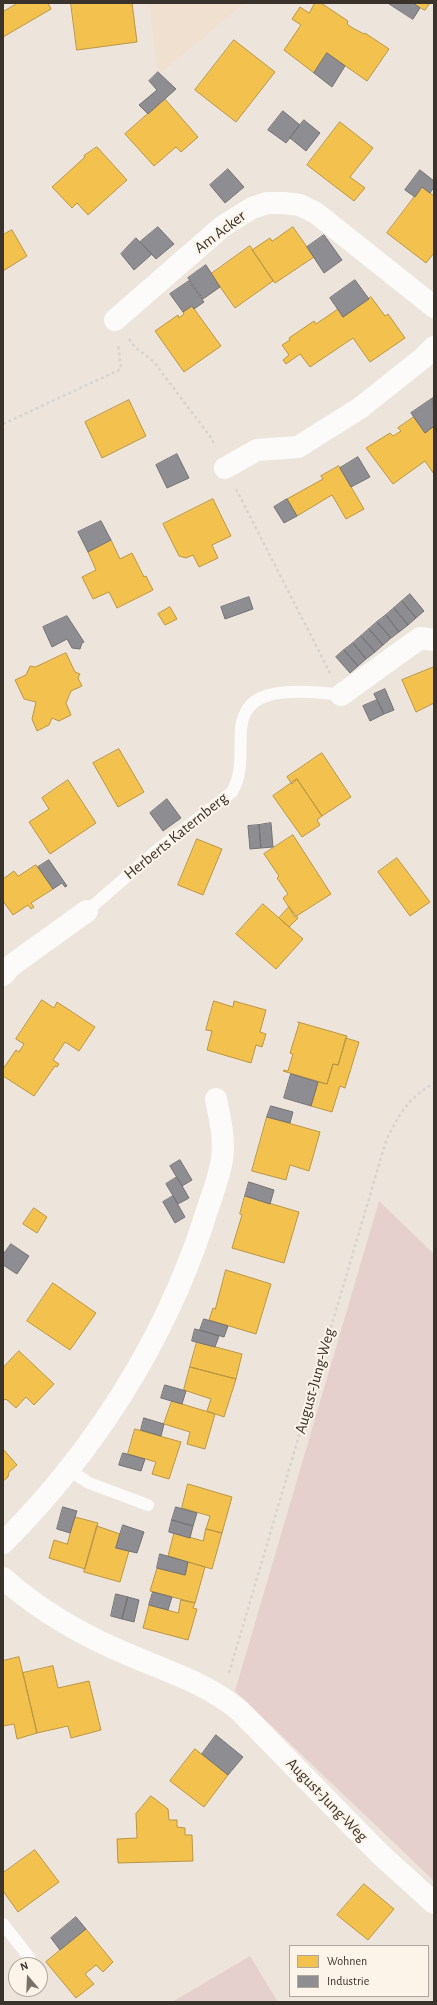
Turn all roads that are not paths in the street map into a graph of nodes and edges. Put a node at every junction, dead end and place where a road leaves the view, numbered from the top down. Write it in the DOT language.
graph roads {
  1 [pos="434,307"];
  2 [pos="115,320"];
  3 [pos="434,347"];
  4 [pos="225,468"];
  5 [pos="434,640"];
  6 [pos="341,695"];
  7 [pos="87,911"];
  8 [pos="3,975"];
  9 [pos="216,1099"];
  10 [pos="69,1470"];
  11 [pos="148,1505"];
  12 [pos="3,1543"];
  13 [pos="7,1588"];
  14 [pos="434,1903"];
  15 [pos="3,1924"];
  16 [pos="29,1956"];
  1 -- 2 [label="street, Am Acker"];
  3 -- 4 [label="street"];
  5 -- 6 [label="street"];
  6 -- 7 [label="lane, Herberts Katernberg"];
  7 -- 8 [label="street, Herberts Katernberg"];
  9 -- 10 [label="street"];
  10 -- 11 [label="lane"];
  10 -- 12 [label="street"];
  13 -- 14 [label="street, August-Jung-Weg"];
  15 -- 16 [label="lane"];
}
